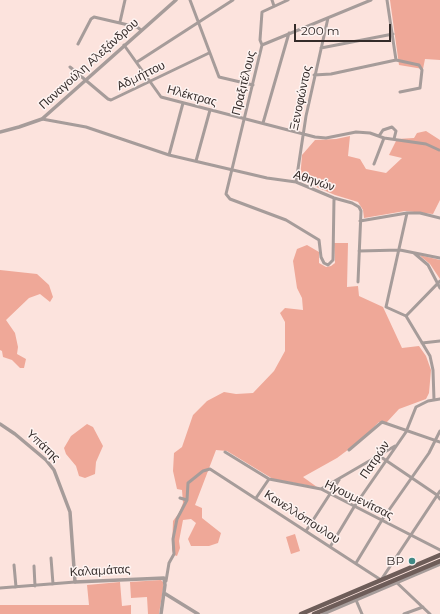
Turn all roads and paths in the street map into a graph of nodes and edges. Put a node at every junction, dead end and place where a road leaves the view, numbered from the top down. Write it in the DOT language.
graph roads {
  1 [pos="125,0"];
  2 [pos="176,0"];
  3 [pos="190,0"];
  4 [pos="233,0"];
  5 [pos="272,0"];
  6 [pos="288,0"];
  7 [pos="371,0"];
  8 [pos="387,0"];
  9 [pos="274,6"];
  10 [pos="328,18"];
  11 [pos="120,22"];
  12 [pos="197,23"];
  13 [pos="142,30"];
  14 [pos="289,34"];
  15 [pos="393,34"];
  16 [pos="78,44"];
  17 [pos="124,45"];
  18 [pos="262,45"];
  19 [pos="321,48"];
  20 [pos="209,53"];
  21 [pos="396,60"];
  22 [pos="137,62"];
  23 [pos="70,66"];
  24 [pos="314,75"];
  25 [pos="86,80"];
  26 [pos="150,82"];
  27 [pos="253,85"];
  28 [pos="400,92"];
  29 [pos="183,103"];
  30 [pos="210,110"];
  31 [pos="42,119"];
  32 [pos="245,119"];
  33 [pos="263,123"];
  34 [pos="0,131"];
  35 [pos="303,133"];
  36 [pos="380,136"];
  37 [pos="384,138"];
  38 [pos="394,139"];
  39 [pos="439,150"];
  40 [pos="169,155"];
  41 [pos="196,161"];
  42 [pos="374,164"];
  43 [pos="232,170"];
  44 [pos="296,182"];
  45 [pos="334,198"];
  46 [pos="407,213"];
  47 [pos="440,218"];
  48 [pos="360,221"];
  49 [pos="359,250"];
  50 [pos="400,250"];
  51 [pos="414,252"];
  52 [pos="440,258"];
  53 [pos="358,282"];
  54 [pos="439,282"];
  55 [pos="440,288"];
  56 [pos="406,316"];
  57 [pos="440,341"];
  58 [pos="422,343"];
  59 [pos="440,399"];
  60 [pos="434,400"];
  61 [pos="0,424"];
  62 [pos="440,430"];
  63 [pos="406,432"];
  64 [pos="436,441"];
  65 [pos="440,442"];
  66 [pos="395,446"];
  67 [pos="349,450"];
  68 [pos="225,452"];
  69 [pos="378,455"];
  70 [pos="386,461"];
  71 [pos="411,477"];
  72 [pos="340,478"];
  73 [pos="269,479"];
  74 [pos="321,489"];
  75 [pos="440,491"];
  76 [pos="330,494"];
  77 [pos="437,495"];
  78 [pos="180,498"];
  79 [pos="256,498"];
  80 [pos="440,499"];
  81 [pos="187,500"];
  82 [pos="354,507"];
  83 [pos="382,520"];
  84 [pos="306,531"];
  85 [pos="410,536"];
  86 [pos="330,547"];
  87 [pos="440,550"];
  88 [pos="440,555"];
  89 [pos="51,558"];
  90 [pos="356,563"];
  91 [pos="440,563"];
  92 [pos="14,565"];
  93 [pos="34,566"];
  94 [pos="381,580"];
  95 [pos="166,581"];
  96 [pos="395,581"];
  97 [pos="75,582"];
  98 [pos="53,584"];
  99 [pos="35,586"];
  100 [pos="16,587"];
  101 [pos="0,588"];
  102 [pos="164,593"];
  103 [pos="356,600"];
  104 [pos="423,607"];
  105 [pos="161,614"];
  106 [pos="197,614"];
  107 [pos="301,614"];
  108 [pos="314,614"];
  109 [pos="323,614"];
  110 [pos="362,614"];
  111 [pos="404,614"];
  112 [pos="430,614"];
  1 -- 11 [label="street"];
  2 -- 13 [label="street, Παναγούλη Αλεξάνδρου"];
  3 -- 12 [label="street"];
  4 -- 12 [label="street"];
  5 -- 9 [label="street"];
  6 -- 9 [label="street"];
  7 -- 10 [label="street, Πραξιτέλους"];
  8 -- 15 [label="street"];
  9 -- 18 [label="street"];
  10 -- 14 [label="street, Πραξιτέλους"];
  10 -- 19 [label="street, Ξενοφώντος"];
  11 -- 13 [label="street"];
  11 -- 16 [label="street"];
  12 -- 20 [label="street"];
  12 -- 22 [label="street"];
  13 -- 17 [label="street, Παναγούλη Αλεξάνδρου"];
  14 -- 18 [label="street, Πραξιτέλους"];
  14 -- 33 [label="street"];
  15 -- 19 [label="street"];
  15 -- 21 [label="street"];
  17 -- 22 [label="street, Ηλέκτρας"];
  17 -- 25 [label="street, Παναγούλη Αλεξάνδρου"];
  18 -- 27 [label="street, Πραξιτέλους"];
  19 -- 24 [label="street, Ξενοφώντος"];
  20 -- 26 [label="street, Αδμήττου"];
  20 -- 27 [label="street"];
  21 -- 24 [label="street"];
  21 -- 28 [label="street"];
  22 -- 26 [label="street, Ηλέκτρας"];
  23 -- 25 [label="street"];
  24 -- 35 [label="street, Ξενοφώντος"];
  25 -- 26 [label="street, Αδμήττου"];
  25 -- 31 [label="street, Παναγούλη Αλεξάνδρου"];
  26 -- 29 [label="street, Ηλέκτρας"];
  27 -- 32 [label="street, Πραξιτέλους"];
  29 -- 30 [label="street, Ηλέκτρας"];
  29 -- 40 [label="street"];
  30 -- 32 [label="street, Ηλέκτρας"];
  30 -- 41 [label="street"];
  31 -- 34 [label="street, Παναγούλη Αλεξάνδρου"];
  31 -- 40 [label="street, Αθηνών"];
  32 -- 33 [label="street, Ηλέκτρας"];
  32 -- 43 [label="street, Πραξιτέλους"];
  33 -- 35 [label="street, Ηλέκτρας"];
  35 -- 36 [label="street, Ηλέκτρας"];
  35 -- 44 [label="street, Ξενοφώντος"];
  36 -- 37 [label="street, Ηλέκτρας"];
  36 -- 38 [label="street"];
  37 -- 38 [label="street"];
  37 -- 42 [label="street"];
  38 -- 39 [label="street"];
  40 -- 41 [label="street, Αθηνών"];
  41 -- 43 [label="street, Αθηνών"];
  43 -- 44 [label="street, Αθηνών"];
  43 -- 45 [label="street, Πραξιτέλους"];
  44 -- 45 [label="street, Αθηνών"];
  45 -- 48 [label="street, Αθηνών"];
  46 -- 47 [label="street"];
  46 -- 48 [label="street"];
  46 -- 50 [label="street"];
  48 -- 49 [label="street"];
  49 -- 50 [label="street"];
  49 -- 53 [label="street"];
  50 -- 51 [label="street"];
  50 -- 56 [label="street"];
  51 -- 52 [label="street"];
  51 -- 54 [label="street"];
  54 -- 55 [label="street"];
  54 -- 56 [label="street"];
  56 -- 58 [label="street"];
  57 -- 58 [label="street"];
  58 -- 60 [label="street"];
  59 -- 60 [label="street"];
  60 -- 63 [label="street, Πατρών"];
  61 -- 97 [label="street, Υπάτης"];
  62 -- 64 [label="street"];
  63 -- 64 [label="street"];
  63 -- 66 [label="street, Πατρών"];
  63 -- 67 [label="street"];
  64 -- 65 [label="street"];
  64 -- 71 [label="street"];
  66 -- 69 [label="street"];
  66 -- 70 [label="street, Πατρών"];
  68 -- 73 [label="street, Ηγουμενίτσας"];
  69 -- 70 [label="street"];
  69 -- 72 [label="street"];
  70 -- 71 [label="street"];
  70 -- 82 [label="street, Πατρών"];
  71 -- 77 [label="street"];
  71 -- 83 [label="street"];
  72 -- 74 [label="street"];
  72 -- 76 [label="street"];
  73 -- 74 [label="street, Ηγουμενίτσας"];
  73 -- 79 [label="street"];
  74 -- 76 [label="street, Ηγουμενίτσας"];
  75 -- 77 [label="street"];
  76 -- 82 [label="street, Ηγουμενίτσας"];
  76 -- 84 [label="street"];
  77 -- 80 [label="street"];
  77 -- 85 [label="street"];
  78 -- 81 [label="street"];
  79 -- 81 [label="street, Κανελλόπουλου"];
  79 -- 84 [label="street, Κανελλόπουλου"];
  81 -- 95 [label="street"];
  82 -- 83 [label="street, Ηγουμενίτσας"];
  82 -- 86 [label="street, Πατρών"];
  83 -- 85 [label="street, Ηγουμενίτσας"];
  83 -- 90 [label="street"];
  84 -- 86 [label="street, Κανελλόπουλου"];
  85 -- 87 [label="street, Ηγουμενίτσας"];
  85 -- 94 [label="street"];
  86 -- 90 [label="street, Κανελλόπουλου"];
  88 -- 94 [label="main road"];
  89 -- 98 [label="street"];
  90 -- 94 [label="street, Κανελλόπουλου"];
  91 -- 96 [label="main road"];
  92 -- 100 [label="street"];
  93 -- 99 [label="street"];
  94 -- 107 [label="main road"];
  95 -- 97 [label="street, Καλαμάτας"];
  95 -- 102 [label="street"];
  96 -- 103 [label="street"];
  96 -- 104 [label="street"];
  96 -- 108 [label="main road"];
  97 -- 98 [label="street, Καλαμάτας"];
  98 -- 99 [label="street, Καλαμάτας"];
  99 -- 100 [label="street, Καλαμάτας"];
  100 -- 101 [label="street, Καλαμάτας"];
  102 -- 105 [label="street"];
  102 -- 106 [label="street"];
  103 -- 109 [label="street"];
  103 -- 110 [label="street"];
  104 -- 111 [label="street"];
  104 -- 112 [label="street"];
}
